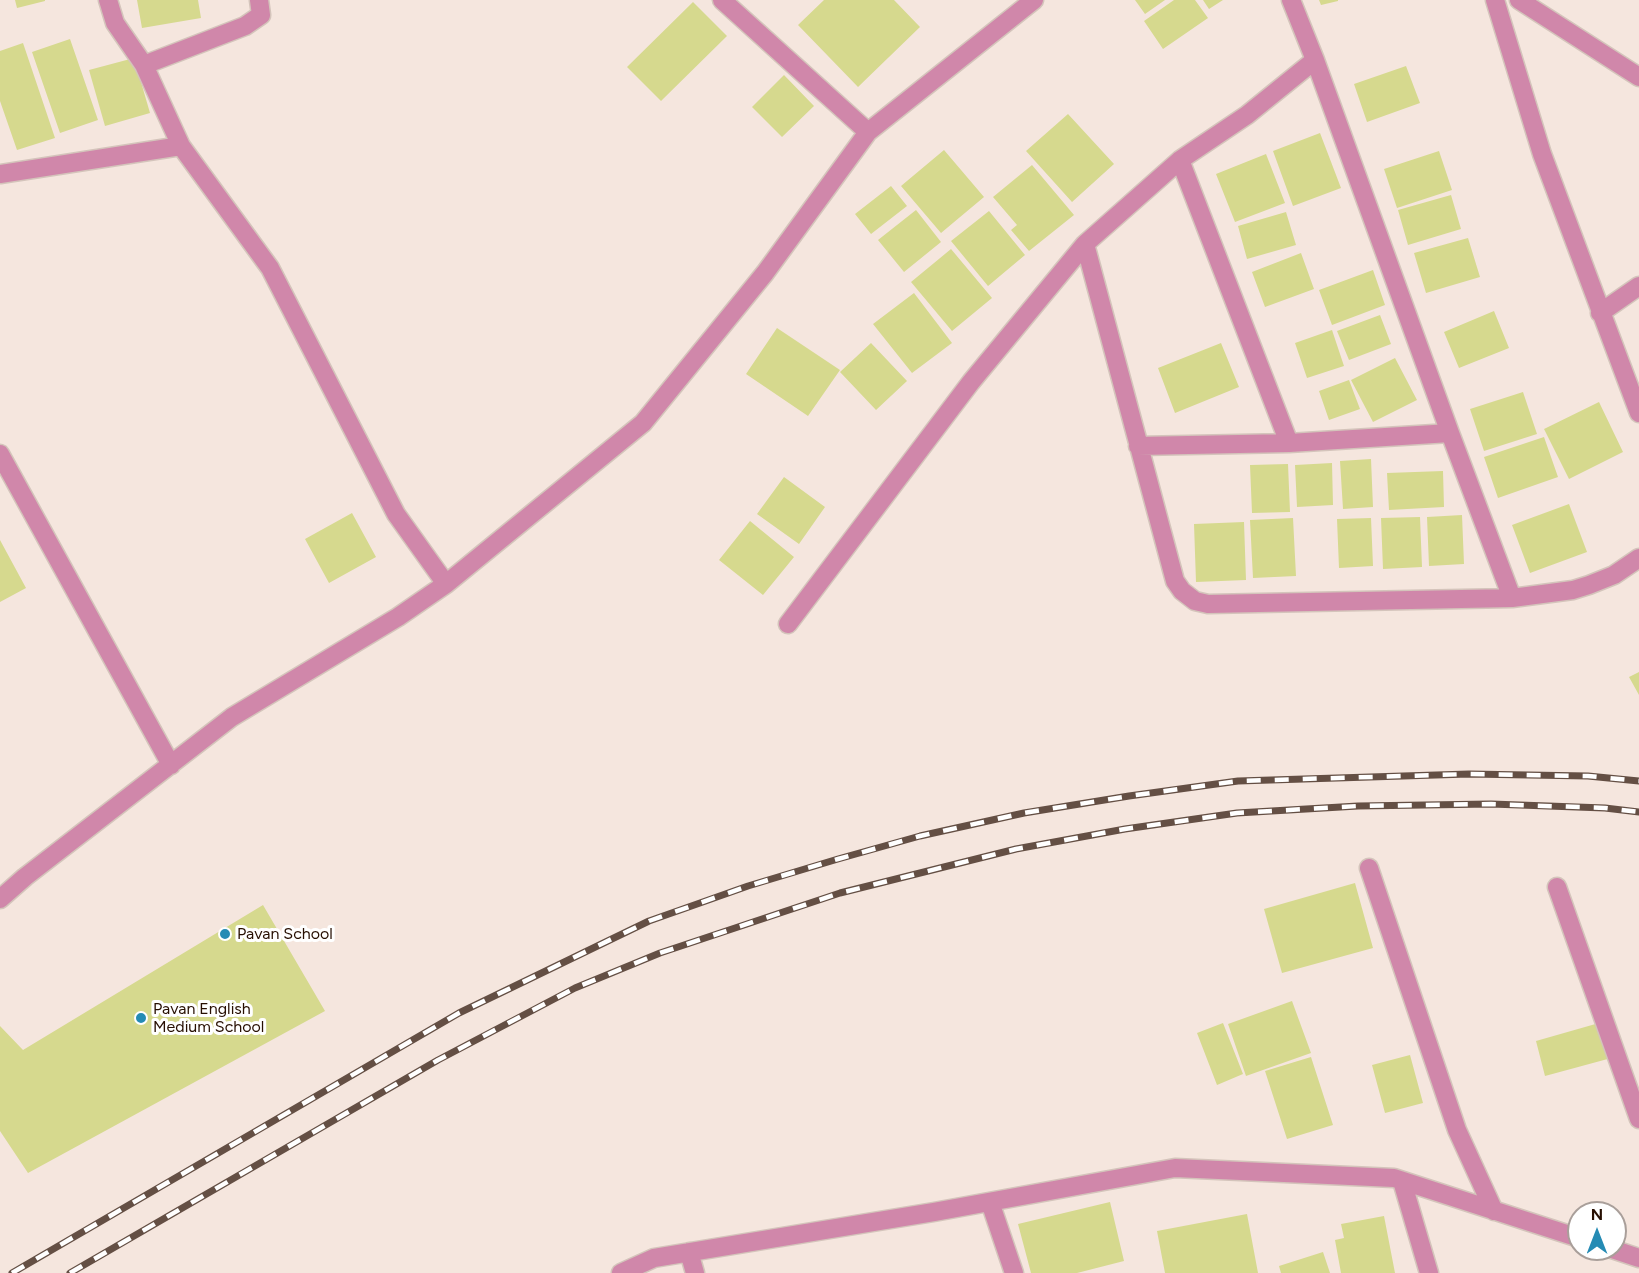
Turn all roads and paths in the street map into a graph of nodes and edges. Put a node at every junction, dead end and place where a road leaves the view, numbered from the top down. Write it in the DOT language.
graph roads {
  1 [pos="108,0"];
  2 [pos="259,0"];
  3 [pos="722,0"];
  4 [pos="1034,0"];
  5 [pos="1291,0"];
  6 [pos="1495,0"];
  7 [pos="1519,0"];
  8 [pos="1315,60"];
  9 [pos="144,65"];
  10 [pos="1639,76"];
  11 [pos="868,132"];
  12 [pos="181,146"];
  13 [pos="1180,160"];
  14 [pos="0,174"];
  15 [pos="1085,243"];
  16 [pos="1639,286"];
  17 [pos="1600,313"];
  18 [pos="1639,413"];
  19 [pos="1450,433"];
  20 [pos="1289,443"];
  21 [pos="1138,446"];
  22 [pos="0,454"];
  23 [pos="1639,558"];
  24 [pos="446,584"];
  25 [pos="1512,598"];
  26 [pos="788,624"];
  27 [pos="171,765"];
  28 [pos="1369,868"];
  29 [pos="1557,887"];
  30 [pos="0,899"];
  31 [pos="1639,1119"];
  32 [pos="1402,1181"];
  33 [pos="990,1202"];
  34 [pos="1494,1211"];
  35 [pos="1567,1234"];
  36 [pos="689,1252"];
  37 [pos="621,1273"];
  38 [pos="695,1273"];
  39 [pos="1014,1273"];
  40 [pos="1429,1273"];
  1 -- 9 [label="street"];
  2 -- 9 [label="street"];
  3 -- 11 [label="street"];
  4 -- 11 [label="street"];
  5 -- 8 [label="street"];
  6 -- 17 [label="street"];
  7 -- 10 [label="street"];
  8 -- 13 [label="street"];
  8 -- 19 [label="street"];
  9 -- 12 [label="street"];
  11 -- 24 [label="street"];
  12 -- 14 [label="street"];
  12 -- 24 [label="street"];
  13 -- 15 [label="street"];
  13 -- 20 [label="street"];
  15 -- 21 [label="street"];
  15 -- 26 [label="street"];
  16 -- 17 [label="street"];
  17 -- 18 [label="street"];
  19 -- 20 [label="street"];
  19 -- 25 [label="street"];
  20 -- 21 [label="street"];
  21 -- 25 [label="street"];
  22 -- 27 [label="street"];
  23 -- 25 [label="street"];
  24 -- 27 [label="street"];
  27 -- 30 [label="street"];
  28 -- 34 [label="street"];
  29 -- 31 [label="street"];
  32 -- 33 [label="street"];
  32 -- 34 [label="street"];
  32 -- 40 [label="street"];
  33 -- 36 [label="street"];
  33 -- 39 [label="street"];
  34 -- 35 [label="street"];
  36 -- 37 [label="street"];
  36 -- 38 [label="street"];
}
